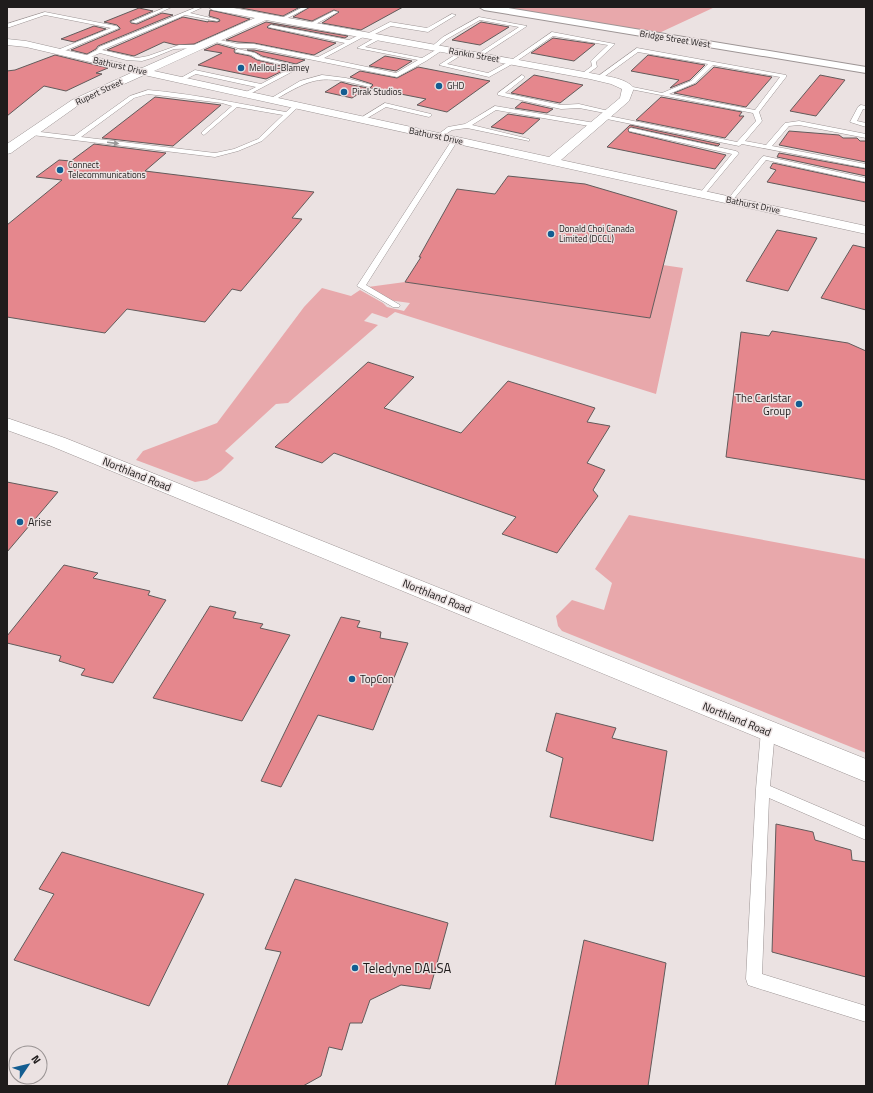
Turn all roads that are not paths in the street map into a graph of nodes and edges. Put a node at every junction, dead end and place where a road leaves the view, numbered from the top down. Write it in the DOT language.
graph roads {
  1 [pos="170,7"];
  2 [pos="201,7"];
  3 [pos="213,7"];
  4 [pos="308,7"];
  5 [pos="484,7"];
  6 [pos="231,8"];
  7 [pos="336,12"];
  8 [pos="185,14"];
  9 [pos="454,15"];
  10 [pos="264,17"];
  11 [pos="217,20"];
  12 [pos="134,22"];
  13 [pos="281,24"];
  14 [pos="310,25"];
  15 [pos="7,26"];
  16 [pos="270,27"];
  17 [pos="365,35"];
  18 [pos="378,38"];
  19 [pos="7,42"];
  20 [pos="350,42"];
  21 [pos="204,44"];
  22 [pos="437,48"];
  23 [pos="99,51"];
  24 [pos="57,52"];
  25 [pos="461,53"];
  26 [pos="478,56"];
  27 [pos="84,58"];
  28 [pos="320,59"];
  29 [pos="424,60"];
  30 [pos="512,62"];
  31 [pos="712,63"];
  32 [pos="866,70"];
  33 [pos="144,72"];
  34 [pos="584,75"];
  35 [pos="522,77"];
  36 [pos="600,78"];
  37 [pos="180,80"];
  38 [pos="369,85"];
  39 [pos="261,86"];
  40 [pos="628,88"];
  41 [pos="246,94"];
  42 [pos="663,94"];
  43 [pos="271,100"];
  44 [pos="236,105"];
  45 [pos="297,105"];
  46 [pos="866,108"];
  47 [pos="756,112"];
  48 [pos="287,114"];
  49 [pos="429,115"];
  50 [pos="362,119"];
  51 [pos="601,119"];
  52 [pos="866,125"];
  53 [pos="468,126"];
  54 [pos="612,126"];
  55 [pos="620,128"];
  56 [pos="32,133"];
  57 [pos="204,133"];
  58 [pos="439,136"];
  59 [pos="866,136"];
  60 [pos="75,138"];
  61 [pos="455,140"];
  62 [pos="528,140"];
  63 [pos="740,142"];
  64 [pos="768,148"];
  65 [pos="7,150"];
  66 [pos="552,161"];
  67 [pos="866,166"];
  68 [pos="866,180"];
  69 [pos="702,194"];
  70 [pos="730,200"];
  71 [pos="866,230"];
  72 [pos="396,304"];
  73 [pos="7,424"];
  74 [pos="768,731"];
  75 [pos="866,771"];
  76 [pos="763,789"];
  77 [pos="866,834"];
  78 [pos="866,1014"];
  1 -- 12 [label="lane"];
  2 -- 8 [label="lane"];
  3 -- 6 [label="street, Rankin Street"];
  4 -- 13 [label="lane"];
  5 -- 32 [label="street, Bridge Street West"];
  6 -- 10 [label="street, Rankin Street"];
  7 -- 14 [label="lane"];
  8 -- 11 [label="lane"];
  8 -- 23 [label="lane"];
  9 -- 17 [label="lane"];
  10 -- 13 [label="street, Rankin Street"];
  10 -- 21 [label="street, Rupert Street"];
  13 -- 14 [label="street, Rankin Street"];
  13 -- 16 [label="lane"];
  13 -- 20 [label="lane"];
  14 -- 17 [label="street, Rankin Street"];
  15 -- 24 [label="lane"];
  17 -- 18 [label="street, Rankin Street"];
  17 -- 20 [label="lane"];
  18 -- 22 [label="street, Rankin Street"];
  18 -- 29 [label="lane"];
  19 -- 24 [label="street, Bathurst Drive"];
  20 -- 28 [label="lane"];
  21 -- 23 [label="lane"];
  21 -- 28 [label="lane"];
  21 -- 33 [label="street, Rupert Street"];
  21 -- 39 [label="lane"];
  22 -- 25 [label="street, Rankin Street"];
  22 -- 26 [label="lane"];
  22 -- 29 [label="lane"];
  23 -- 27 [label="lane"];
  24 -- 27 [label="street, Bathurst Drive"];
  25 -- 26 [label="street, Rankin Street"];
  25 -- 30 [label="lane"];
  26 -- 30 [label="street, Rankin Street"];
  27 -- 33 [label="street, Bathurst Drive"];
  28 -- 29 [label="lane"];
  30 -- 34 [label="street, Rankin Street"];
  30 -- 34 [label="lane"];
  31 -- 36 [label="lane"];
  31 -- 42 [label="lane"];
  31 -- 47 [label="lane"];
  33 -- 37 [label="street, Bathurst Drive"];
  33 -- 56 [label="street, Rupert Street"];
  34 -- 36 [label="street, Rankin Street"];
  35 -- 51 [label="lane"];
  36 -- 40 [label="street, Rankin Street"];
  37 -- 39 [label="lane"];
  37 -- 41 [label="street, Bathurst Drive"];
  38 -- 43 [label="lane"];
  39 -- 41 [label="lane"];
  40 -- 42 [label="lane"];
  40 -- 51 [label="street"];
  41 -- 43 [label="street, Bathurst Drive"];
  42 -- 47 [label="lane"];
  43 -- 45 [label="street, Bathurst Drive"];
  44 -- 48 [label="lane"];
  44 -- 57 [label="lane"];
  44 -- 60 [label="lane"];
  45 -- 48 [label="lane"];
  45 -- 50 [label="street, Bathurst Drive"];
  46 -- 52 [label="lane"];
  47 -- 63 [label="lane"];
  60 -- 48 [label="lane, one-way"];
  49 -- 50 [label="lane"];
  50 -- 58 [label="street, Bathurst Drive"];
  51 -- 53 [label="lane"];
  51 -- 54 [label="lane"];
  51 -- 63 [label="lane"];
  51 -- 66 [label="street"];
  53 -- 58 [label="lane"];
  53 -- 62 [label="lane"];
  55 -- 69 [label="lane"];
  56 -- 60 [label="lane"];
  56 -- 65 [label="street, Rupert Street"];
  58 -- 61 [label="street, Bathurst Drive"];
  59 -- 64 [label="lane"];
  61 -- 66 [label="street, Bathurst Drive"];
  61 -- 72 [label="lane"];
  63 -- 64 [label="lane"];
  64 -- 67 [label="lane"];
  66 -- 69 [label="street, Bathurst Drive"];
  68 -- 70 [label="lane"];
  69 -- 70 [label="street, Bathurst Drive"];
  70 -- 71 [label="street, Bathurst Drive"];
  73 -- 74 [label="street, Northland Road"];
  74 -- 75 [label="street, Northland Road"];
  74 -- 76 [label="lane"];
  76 -- 77 [label="lane"];
  76 -- 78 [label="lane"];
}
